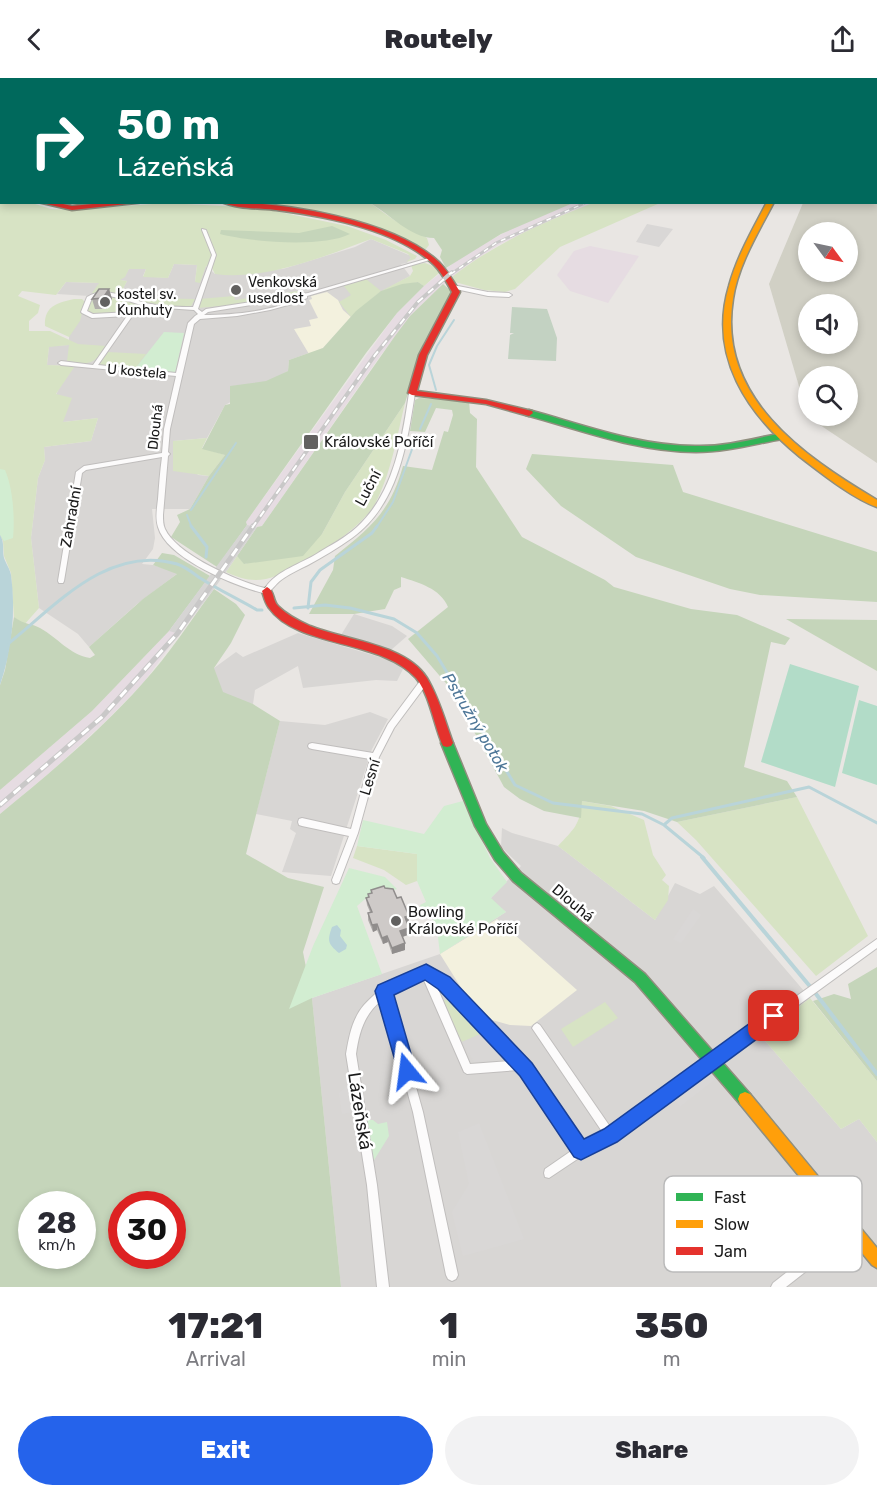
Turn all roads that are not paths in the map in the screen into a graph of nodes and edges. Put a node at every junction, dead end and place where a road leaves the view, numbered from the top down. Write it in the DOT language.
graph roads {
  1 [pos="45,204"];
  2 [pos="119,204"];
  3 [pos="240,204"];
  4 [pos="770,204"];
  5 [pos="204,230"];
  6 [pos="431,259"];
  7 [pos="453,286"];
  8 [pos="509,295"];
  9 [pos="148,306"];
  10 [pos="197,313"];
  11 [pos="131,314"];
  12 [pos="61,363"];
  13 [pos="94,367"];
  14 [pos="180,375"];
  15 [pos="412,393"];
  16 [pos="782,436"];
  17 [pos="167,454"];
  18 [pos="877,504"];
  19 [pos="61,581"];
  20 [pos="267,591"];
  21 [pos="423,683"];
  22 [pos="312,746"];
  23 [pos="375,757"];
  24 [pos="302,822"];
  25 [pos="354,833"];
  26 [pos="336,880"];
  27 [pos="877,943"];
  28 [pos="426,972"];
  29 [pos="384,991"];
  30 [pos="537,1028"];
  31 [pos="714,1062"];
  32 [pos="521,1065"];
  33 [pos="610,1136"];
  34 [pos="581,1150"];
  35 [pos="549,1173"];
  36 [pos="808,1176"];
  37 [pos="862,1242"];
  38 [pos="877,1260"];
  39 [pos="796,1272"];
  40 [pos="453,1275"];
  41 [pos="383,1287"];
  42 [pos="777,1287"];
  1 -- 2 [label="street"];
  3 -- 6 [label="street"];
  4 -- 16 [label="street"];
  5 -- 10 [label="street"];
  6 -- 7 [label="street"];
  6 -- 10 [label="street"];
  7 -- 8 [label="street"];
  7 -- 15 [label="street, Luční"];
  9 -- 10 [label="street, U kostela"];
  9 -- 11 [label="street, U kostela"];
  9 -- 11 [label="street, U kostela"];
  10 -- 14 [label="street, Dlouhá"];
  11 -- 13 [label="street, U kostela"];
  12 -- 13 [label="street, U kostela"];
  13 -- 14 [label="street, U kostela"];
  14 -- 17 [label="street, Dlouhá"];
  15 -- 16 [label="street"];
  15 -- 20 [label="street, Luční"];
  16 -- 18 [label="street"];
  17 -- 19 [label="street, Zahradní"];
  17 -- 20 [label="street, Dlouhá"];
  20 -- 21 [label="street, Dlouhá"];
  21 -- 23 [label="street, Lesní"];
  21 -- 31 [label="street, Dlouhá"];
  22 -- 23 [label="street"];
  23 -- 25 [label="street, Lesní"];
  24 -- 25 [label="street"];
  25 -- 26 [label="street, Lesní"];
  27 -- 31 [label="street"];
  28 -- 29 [label="street, Lázeňská"];
  28 -- 32 [label="street"];
  28 -- 32 [label="street"];
  29 -- 40 [label="street"];
  29 -- 41 [label="street, Lázeňská"];
  30 -- 33 [label="street"];
  31 -- 33 [label="street"];
  31 -- 36 [label="street, Dlouhá"];
  32 -- 34 [label="street"];
  33 -- 34 [label="street"];
  34 -- 35 [label="street"];
  37 -- 38 [label="street, Dlouhá"];
  39 -- 42 [label="street"];
}
